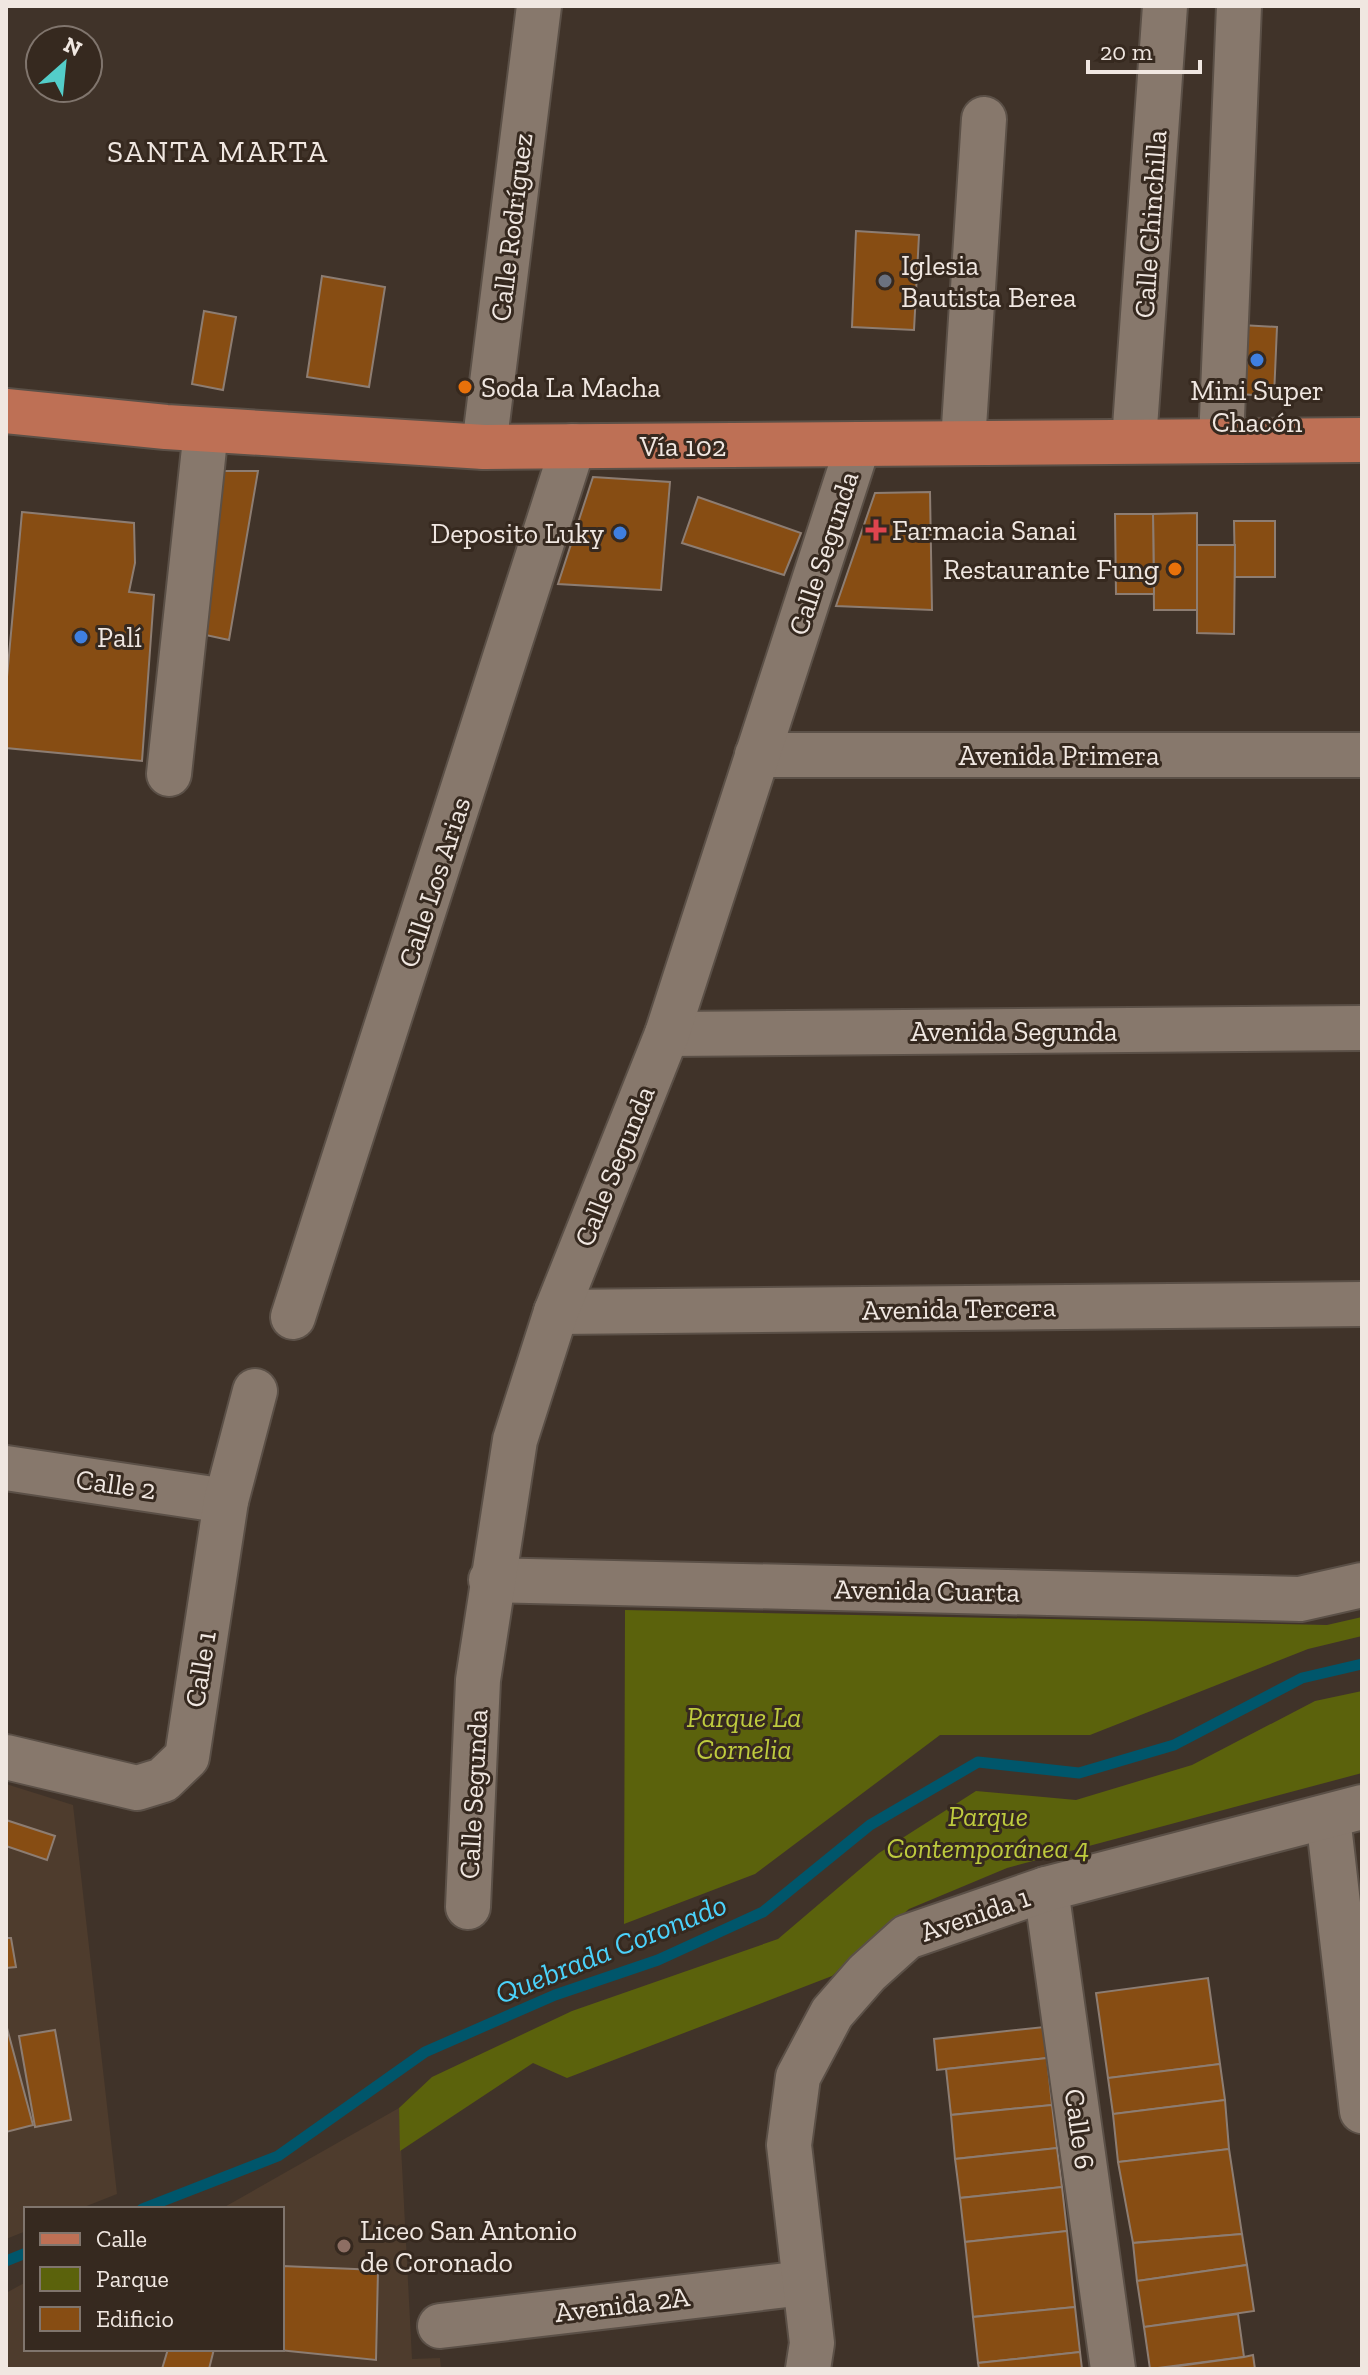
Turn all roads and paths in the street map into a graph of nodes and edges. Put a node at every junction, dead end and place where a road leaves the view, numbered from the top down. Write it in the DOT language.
graph roads {
  1 [pos="539,6"];
  2 [pos="1165,6"];
  3 [pos="1239,6"];
  4 [pos="984,119"];
  5 [pos="6,411"];
  6 [pos="206,430"];
  7 [pos="1362,440"];
  8 [pos="1134,441"];
  9 [pos="1221,441"];
  10 [pos="963,442"];
  11 [pos="858,445"];
  12 [pos="573,446"];
  13 [pos="484,447"];
  14 [pos="757,755"];
  15 [pos="1362,755"];
  16 [pos="169,774"];
  17 [pos="1362,1028"];
  18 [pos="667,1034"];
  19 [pos="1362,1304"];
  20 [pos="556,1312"];
  21 [pos="293,1317"];
  22 [pos="255,1391"];
  23 [pos="6,1468"];
  24 [pos="226,1501"];
  25 [pos="491,1580"];
  26 [pos="1362,1585"];
  27 [pos="6,1757"];
  28 [pos="1345,1812"];
  29 [pos="1046,1889"];
  30 [pos="468,1907"];
  31 [pos="1362,2111"];
  32 [pos="804,2283"];
  33 [pos="440,2326"];
  34 [pos="808,2369"];
  35 [pos="1113,2369"];
  1 -- 13 [label="street, Calle Rodríguez"];
  2 -- 8 [label="street, Calle Chinchilla"];
  3 -- 9 [label="street"];
  4 -- 10 [label="street"];
  5 -- 6 [label="main road, Vía 102"];
  6 -- 13 [label="main road, Vía 102"];
  6 -- 16 [label="street"];
  7 -- 9 [label="main road, Vía 102"];
  8 -- 9 [label="main road, Vía 102"];
  8 -- 10 [label="main road, Vía 102"];
  10 -- 11 [label="main road, Vía 102"];
  11 -- 12 [label="main road, Vía 102"];
  11 -- 14 [label="street, Calle Segunda"];
  12 -- 13 [label="main road, Vía 102"];
  12 -- 21 [label="street, Calle Los Arias"];
  14 -- 15 [label="street, Avenida Primera"];
  14 -- 18 [label="street, Calle Segunda"];
  17 -- 18 [label="street, Avenida Segunda"];
  18 -- 20 [label="street, Calle Segunda"];
  19 -- 20 [label="street, Avenida Tercera"];
  20 -- 25 [label="street, Calle Segunda"];
  22 -- 24 [label="street, Calle 1"];
  23 -- 24 [label="street, Calle 2"];
  24 -- 27 [label="street, Calle 1"];
  25 -- 26 [label="street, Avenida Cuarta"];
  25 -- 30 [label="street, Calle Segunda"];
  28 -- 29 [label="street, Avenida 1"];
  28 -- 31 [label="street"];
  29 -- 32 [label="street, Avenida 1"];
  29 -- 35 [label="street, Calle 6"];
  32 -- 33 [label="street, Avenida 2A"];
  32 -- 34 [label="street, Avenida 1"];
}
